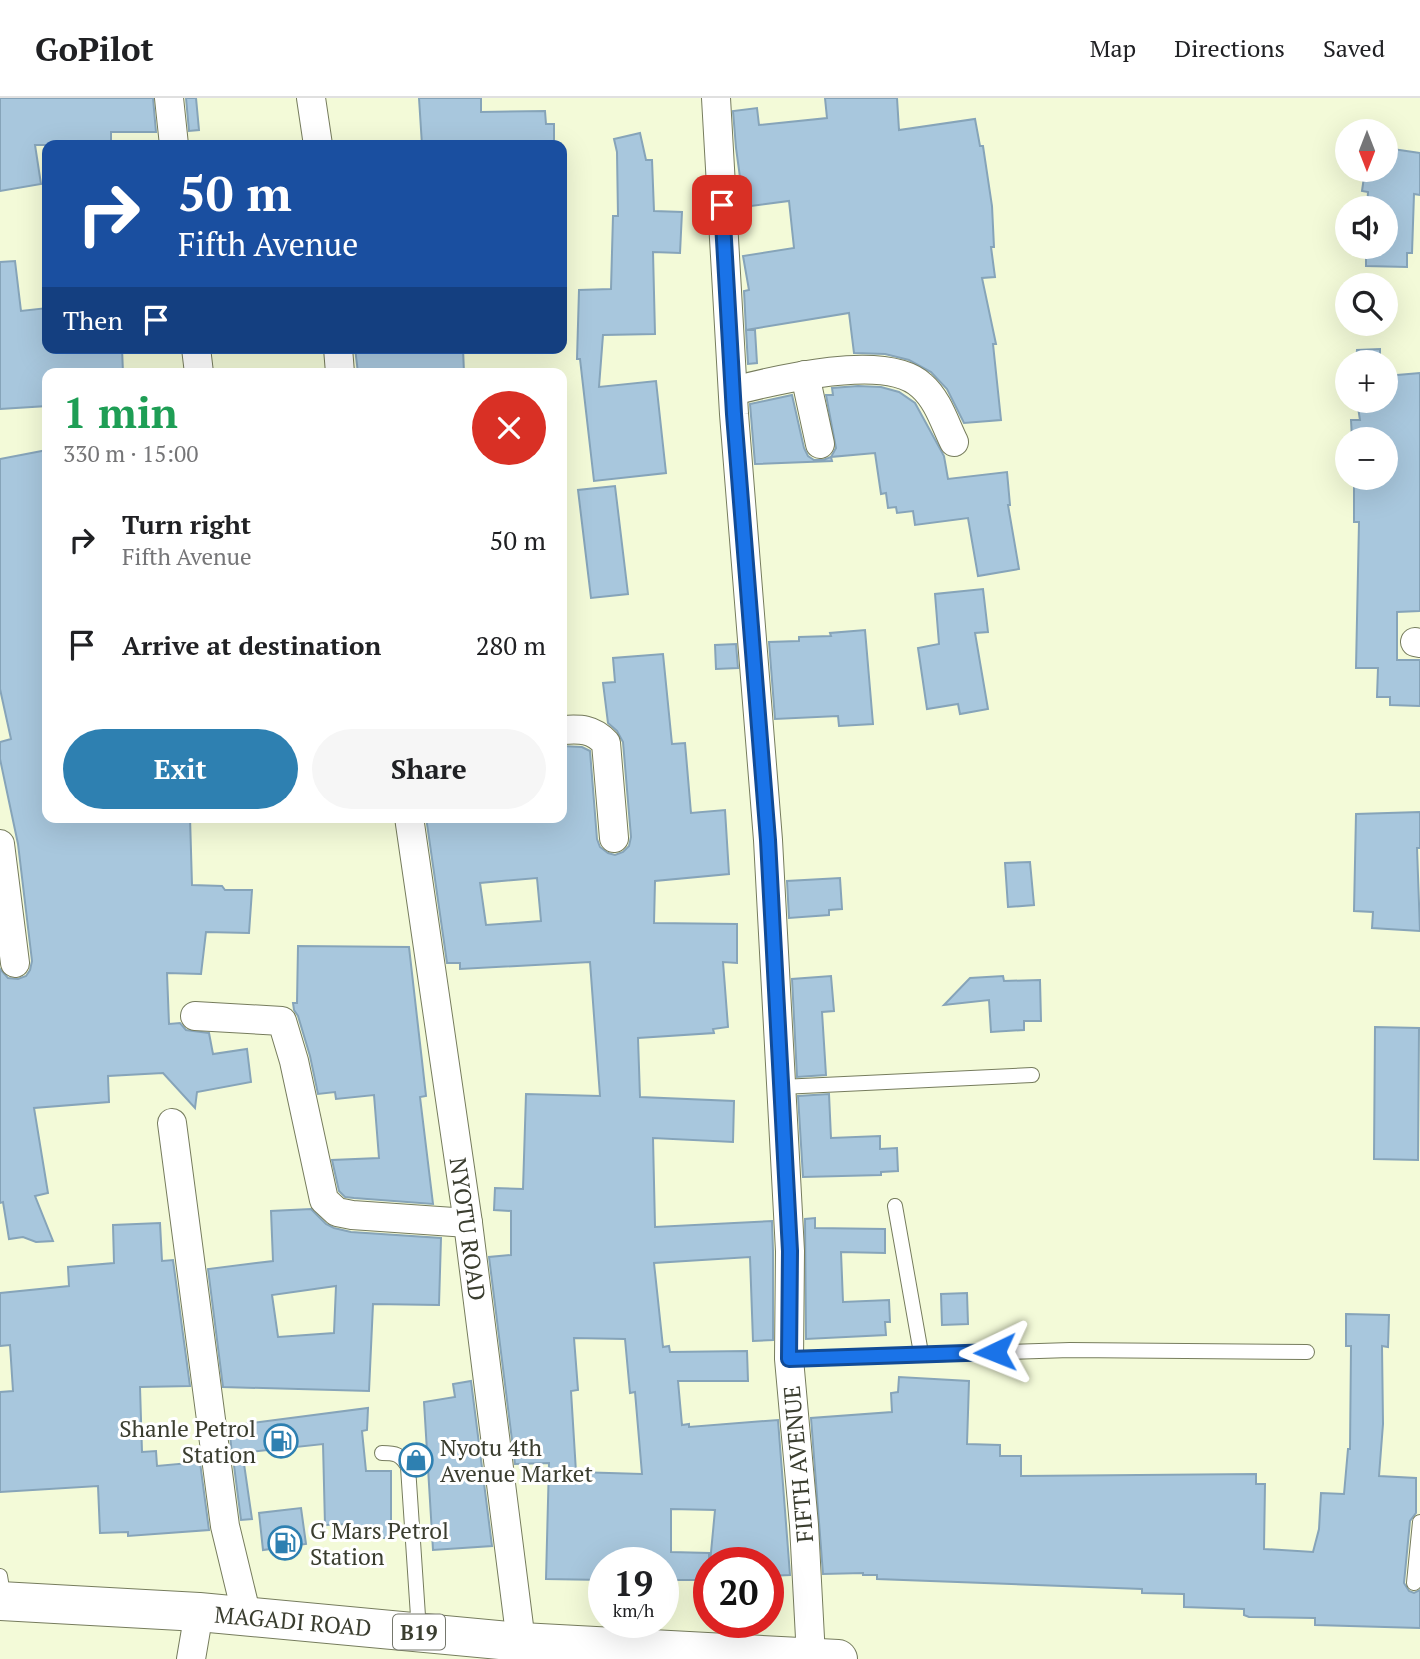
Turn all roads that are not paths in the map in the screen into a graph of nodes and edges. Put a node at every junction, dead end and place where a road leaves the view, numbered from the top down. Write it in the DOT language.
graph roads {
  1 [pos="169,98"];
  2 [pos="312,98"];
  3 [pos="716,98"];
  4 [pos="173,140"];
  5 [pos="317,140"];
  6 [pos="805,375"];
  7 [pos="733,391"];
  8 [pos="954,442"];
  9 [pos="820,444"];
  10 [pos="567,730"];
  11 [pos="410,823"];
  12 [pos="614,838"];
  13 [pos="0,844"];
  14 [pos="15,963"];
  15 [pos="195,1016"];
  16 [pos="1032,1075"];
  17 [pos="781,1087"];
  18 [pos="172,1123"];
  19 [pos="895,1206"];
  20 [pos="468,1223"];
  21 [pos="1307,1352"];
  22 [pos="921,1353"];
  23 [pos="789,1359"];
  24 [pos="382,1453"];
  25 [pos="1420,1522"];
  26 [pos="1414,1583"];
  27 [pos="2,1593"];
  28 [pos="199,1612"];
  29 [pos="247,1617"];
  30 [pos="419,1632"];
  31 [pos="521,1642"];
  32 [pos="628,1653"];
  33 [pos="824,1658"];
  34 [pos="191,1659"];
  1 -- 4 [label="street"];
  2 -- 5 [label="street"];
  3 -- 7 [label="street, FIFTH AVENUE"];
  6 -- 7 [label="street"];
  6 -- 8 [label="street"];
  6 -- 9 [label="street"];
  7 -- 17 [label="street, FIFTH AVENUE"];
  10 -- 12 [label="street"];
  11 -- 20 [label="street, NYOTU ROAD"];
  13 -- 14 [label="street"];
  15 -- 20 [label="street"];
  16 -- 17 [label="lane"];
  17 -- 23 [label="street, FIFTH AVENUE"];
  18 -- 29 [label="street"];
  19 -- 22 [label="lane"];
  20 -- 31 [label="street, NYOTU ROAD"];
  21 -- 22 [label="lane"];
  22 -- 23 [label="lane"];
  23 -- 33 [label="street, FIFTH AVENUE"];
  24 -- 30 [label="lane"];
  25 -- 26 [label="lane"];
  27 -- 28 [label="highway, MAGADI ROAD / B19"];
  28 -- 29 [label="highway, MAGADI ROAD / B19"];
  28 -- 34 [label="street"];
  29 -- 30 [label="highway, MAGADI ROAD / B19"];
  30 -- 31 [label="highway, MAGADI ROAD / B19"];
  31 -- 32 [label="highway, MAGADI ROAD / B19"];
  32 -- 33 [label="highway, MAGADI ROAD / B19"];
}
